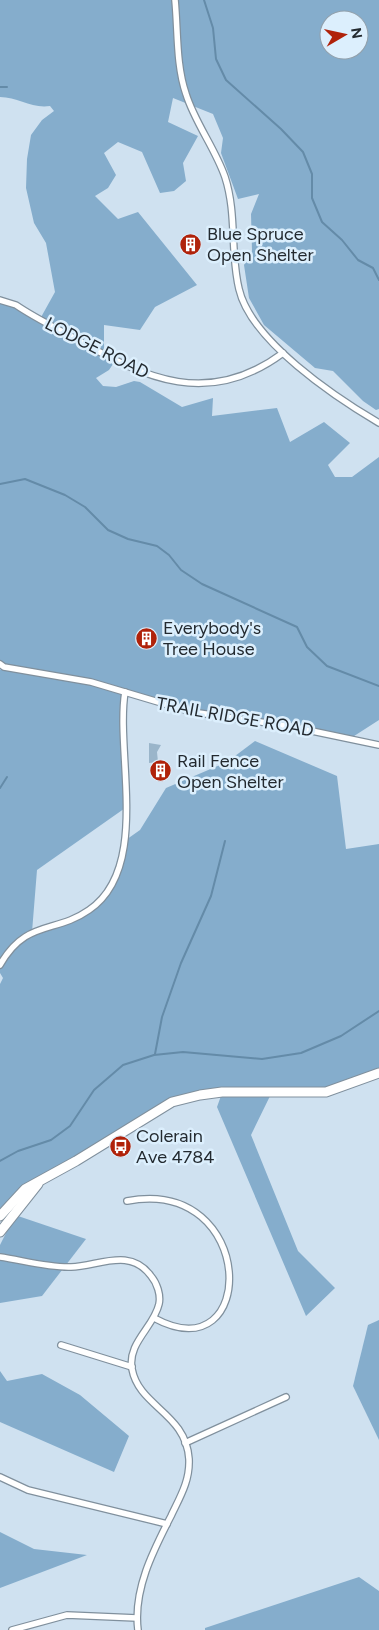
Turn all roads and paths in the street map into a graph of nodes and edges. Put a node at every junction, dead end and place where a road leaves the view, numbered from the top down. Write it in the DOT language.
graph roads {
  1 [pos="175,0"];
  2 [pos="0,300"];
  3 [pos="282,353"];
  4 [pos="379,423"];
  5 [pos="1,667"];
  6 [pos="125,692"];
  7 [pos="379,745"];
  8 [pos="0,964"];
  9 [pos="379,1073"];
  10 [pos="41,1180"];
  11 [pos="127,1201"];
  12 [pos="0,1216"];
  13 [pos="0,1232"];
  14 [pos="0,1257"];
  15 [pos="154,1318"];
  16 [pos="61,1345"];
  17 [pos="132,1367"];
  18 [pos="286,1397"];
  19 [pos="186,1443"];
  20 [pos="0,1477"];
  21 [pos="167,1524"];
  22 [pos="136,1618"];
  23 [pos="12,1630"];
  24 [pos="138,1630"];
  1 -- 3 [label="street"];
  2 -- 3 [label="street, LODGE ROAD"];
  3 -- 4 [label="street"];
  5 -- 6 [label="street, TRAIL RIDGE ROAD"];
  6 -- 7 [label="street, TRAIL RIDGE ROAD"];
  6 -- 8 [label="street"];
  9 -- 10 [label="main road"];
  10 -- 12 [label="main road"];
  10 -- 13 [label="main road"];
  11 -- 15 [label="street"];
  14 -- 15 [label="street"];
  15 -- 17 [label="street"];
  16 -- 17 [label="street"];
  17 -- 19 [label="street"];
  18 -- 19 [label="street"];
  19 -- 21 [label="street"];
  20 -- 21 [label="street"];
  21 -- 22 [label="street"];
  22 -- 23 [label="street"];
  22 -- 24 [label="street"];
}
